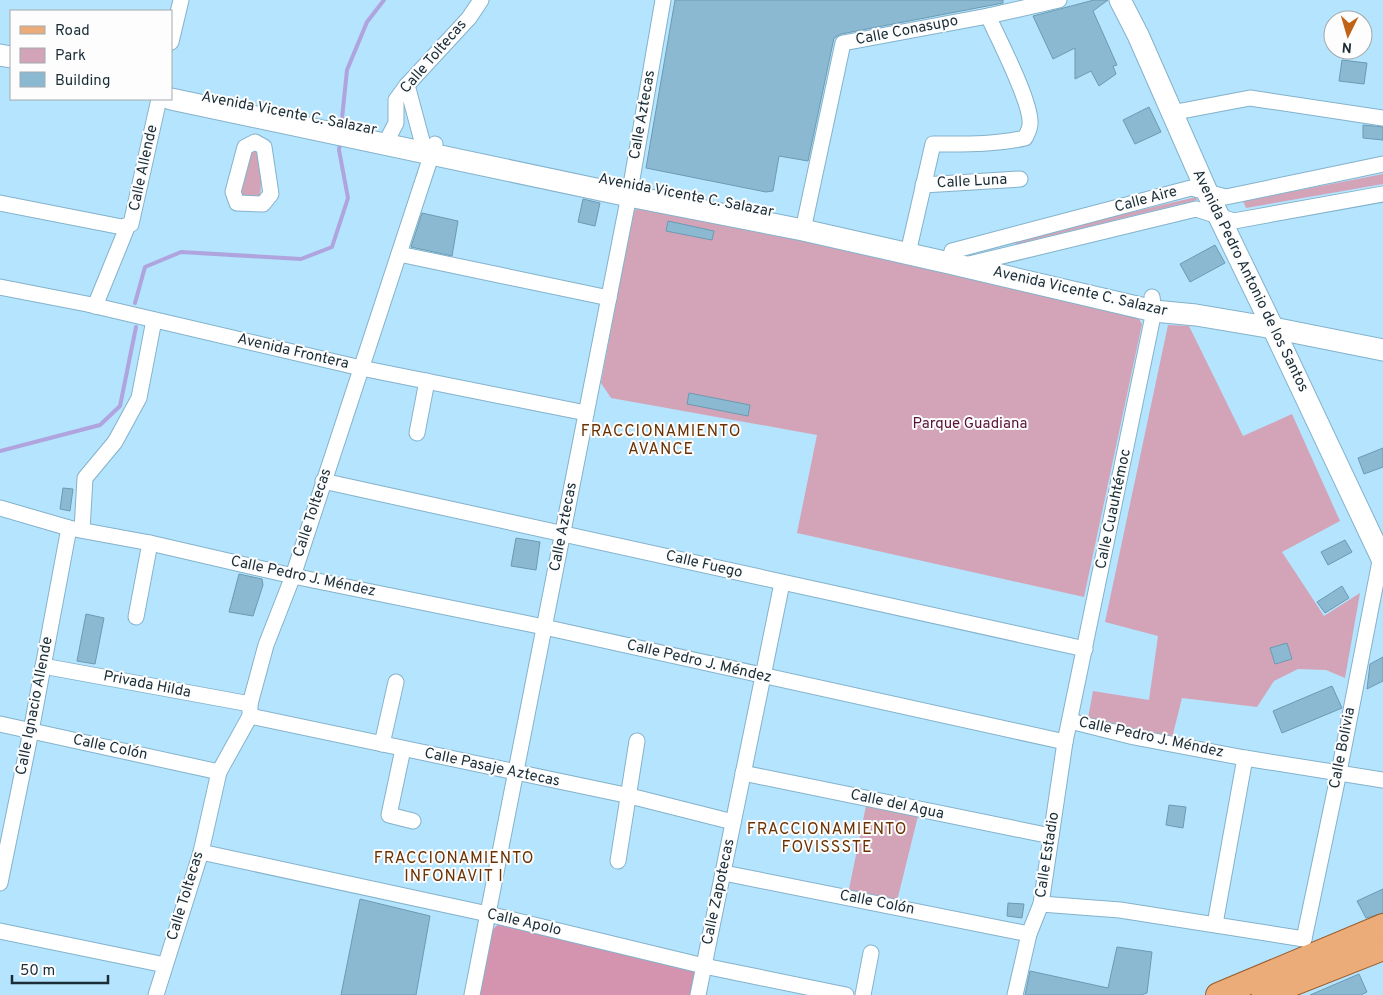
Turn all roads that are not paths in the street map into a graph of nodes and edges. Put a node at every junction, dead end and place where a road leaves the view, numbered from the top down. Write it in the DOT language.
graph roads {
  1 [pos="181,0"];
  2 [pos="481,0"];
  3 [pos="663,0"];
  4 [pos="1059,0"];
  5 [pos="1120,0"];
  6 [pos="988,16"];
  7 [pos="172,38"];
  8 [pos="406,85"];
  9 [pos="172,90"];
  10 [pos="172,99"];
  11 [pos="159,100"];
  12 [pos="259,113"];
  13 [pos="1171,113"];
  14 [pos="1383,118"];
  15 [pos="388,139"];
  16 [pos="255,142"];
  17 [pos="429,146"];
  18 [pos="1383,164"];
  19 [pos="1020,179"];
  20 [pos="923,185"];
  21 [pos="630,190"];
  22 [pos="1207,192"];
  23 [pos="1383,194"];
  24 [pos="0,203"];
  25 [pos="1219,216"];
  26 [pos="128,225"];
  27 [pos="804,225"];
  28 [pos="909,248"];
  29 [pos="398,254"];
  30 [pos="988,259"];
  31 [pos="954,260"];
  32 [pos="0,287"];
  33 [pos="609,298"];
  34 [pos="1153,304"];
  35 [pos="95,306"];
  36 [pos="154,320"];
  37 [pos="1273,328"];
  38 [pos="1383,350"];
  39 [pos="361,368"];
  40 [pos="427,381"];
  41 [pos="586,413"];
  42 [pos="417,433"];
  43 [pos="323,481"];
  44 [pos="0,508"];
  45 [pos="75,529"];
  46 [pos="563,532"];
  47 [pos="150,543"];
  48 [pos="1382,558"];
  49 [pos="292,576"];
  50 [pos="782,583"];
  51 [pos="136,617"];
  52 [pos="544,627"];
  53 [pos="1086,649"];
  54 [pos="43,666"];
  55 [pos="762,677"];
  56 [pos="396,682"];
  57 [pos="250,710"];
  58 [pos="1070,721"];
  59 [pos="0,724"];
  60 [pos="31,731"];
  61 [pos="637,741"];
  62 [pos="1065,742"];
  63 [pos="382,744"];
  64 [pos="403,749"];
  65 [pos="1245,758"];
  66 [pos="219,772"];
  67 [pos="1339,772"];
  68 [pos="516,773"];
  69 [pos="743,773"];
  70 [pos="1383,780"];
  71 [pos="630,796"];
  72 [pos="413,821"];
  73 [pos="733,822"];
  74 [pos="1051,836"];
  75 [pos="201,852"];
  76 [pos="618,861"];
  77 [pos="724,873"];
  78 [pos="0,883"];
  79 [pos="1041,904"];
  80 [pos="488,914"];
  81 [pos="1215,924"];
  82 [pos="1383,926"];
  83 [pos="0,931"];
  84 [pos="1029,934"];
  85 [pos="1308,948"];
  86 [pos="1383,948"];
  87 [pos="871,953"];
  88 [pos="164,965"];
  89 [pos="704,966"];
  90 [pos="156,995"];
  91 [pos="472,995"];
  92 [pos="698,995"];
  93 [pos="846,995"];
  94 [pos="863,995"];
  95 [pos="1015,995"];
  96 [pos="1218,995"];
  97 [pos="1264,995"];
  1 -- 7 [label="street"];
  2 -- 8 [label="street, Calle Toltecas"];
  3 -- 21 [label="street, Calle Aztecas"];
  4 -- 6 [label="street, Calle Conasupo"];
  5 -- 13 [label="main road, Avenida Pedro Antonio de los Santos"];
  6 -- 20 [label="street"];
  6 -- 27 [label="street, Calle Conasupo"];
  8 -- 15 [label="street, Calle Toltecas"];
  8 -- 17 [label="street"];
  9 -- 12 [label="main road, Avenida Vicente C. Salazar"];
  10 -- 12 [label="main road, Avenida Vicente C. Salazar"];
  11 -- 26 [label="street, Calle Allende"];
  12 -- 15 [label="main road, Avenida Vicente C. Salazar"];
  12 -- 16 [label="street"];
  13 -- 14 [label="street"];
  13 -- 22 [label="main road, Avenida Pedro Antonio de los Santos"];
  15 -- 17 [label="main road, Avenida Vicente C. Salazar"];
  17 -- 21 [label="main road, Avenida Vicente C. Salazar"];
  17 -- 29 [label="street, Calle Toltecas"];
  18 -- 22 [label="street, Calle Aire"];
  19 -- 20 [label="street, Calle Luna"];
  20 -- 28 [label="street"];
  21 -- 27 [label="main road, Avenida Vicente C. Salazar"];
  21 -- 33 [label="street, Calle Aztecas"];
  22 -- 25 [label="main road, Avenida Pedro Antonio de los Santos"];
  22 -- 31 [label="street, Calle Aire"];
  23 -- 25 [label="street, Calle Aire"];
  24 -- 26 [label="street, Calle Allende"];
  25 -- 30 [label="street, Calle Aire"];
  25 -- 37 [label="main road, Avenida Pedro Antonio de los Santos"];
  26 -- 35 [label="street"];
  27 -- 28 [label="main road, Avenida Vicente C. Salazar"];
  28 -- 31 [label="main road, Avenida Vicente C. Salazar"];
  29 -- 33 [label="street"];
  29 -- 39 [label="street, Calle Toltecas"];
  30 -- 31 [label="main road, Avenida Vicente C. Salazar"];
  30 -- 34 [label="main road, Avenida Vicente C. Salazar"];
  31 -- 34 [label="main road, Avenida Vicente C. Salazar"];
  32 -- 35 [label="street, Avenida Frontera"];
  33 -- 41 [label="street, Calle Aztecas"];
  34 -- 37 [label="main road, Avenida Vicente C. Salazar"];
  34 -- 53 [label="street, Calle Cuauhtémoc"];
  35 -- 36 [label="street, Avenida Frontera"];
  36 -- 39 [label="street, Avenida Frontera"];
  36 -- 45 [label="street, Calle Ignacio Allende"];
  37 -- 38 [label="main road, Avenida Vicente C. Salazar"];
  37 -- 48 [label="main road, Avenida Pedro Antonio de los Santos"];
  39 -- 40 [label="street, Avenida Frontera"];
  39 -- 43 [label="street, Calle Toltecas"];
  40 -- 41 [label="street, Avenida Frontera"];
  40 -- 42 [label="street"];
  41 -- 46 [label="street, Calle Aztecas"];
  43 -- 46 [label="street, Calle Fuego"];
  43 -- 49 [label="street, Calle Toltecas"];
  44 -- 45 [label="street, Calle Pedro J. Méndez"];
  45 -- 47 [label="street, Calle Pedro J. Méndez"];
  45 -- 54 [label="street, Calle Ignacio Allende"];
  46 -- 50 [label="street, Calle Fuego"];
  46 -- 52 [label="street, Calle Aztecas"];
  47 -- 49 [label="street, Calle Pedro J. Méndez"];
  47 -- 51 [label="street"];
  48 -- 67 [label="street, Calle Bolivia"];
  49 -- 52 [label="street, Calle Pedro J. Méndez"];
  49 -- 57 [label="street, Calle Toltecas"];
  50 -- 53 [label="street, Calle Fuego"];
  50 -- 55 [label="street, Calle Zapotecas"];
  52 -- 55 [label="street, Calle Pedro J. Méndez"];
  52 -- 68 [label="street, Calle Aztecas"];
  53 -- 58 [label="street, Calle Cuauhtémoc"];
  54 -- 57 [label="street, Privada Hilda"];
  54 -- 60 [label="street, Calle Ignacio Allende"];
  55 -- 62 [label="street, Calle Pedro J. Méndez"];
  55 -- 69 [label="street, Calle Zapotecas"];
  56 -- 63 [label="street"];
  57 -- 63 [label="street, Calle Pasaje Aztecas"];
  57 -- 66 [label="street, Calle Toltecas"];
  58 -- 62 [label="street, Calle Pedro J. Méndez"];
  58 -- 65 [label="street, Calle Pedro J. Méndez"];
  59 -- 60 [label="street, Calle Colón"];
  60 -- 66 [label="street, Calle Colón"];
  60 -- 78 [label="street, Calle Ignacio Allende"];
  61 -- 71 [label="street"];
  62 -- 74 [label="street, Calle Estadio"];
  63 -- 64 [label="street, Calle Pasaje Aztecas"];
  64 -- 68 [label="street, Calle Pasaje Aztecas"];
  64 -- 72 [label="street"];
  65 -- 67 [label="street, Calle Pedro J. Méndez"];
  65 -- 81 [label="street"];
  66 -- 75 [label="street, Calle Toltecas"];
  67 -- 70 [label="street, Calle Pedro J. Méndez"];
  67 -- 85 [label="street, Calle Bolivia"];
  68 -- 71 [label="street, Calle Pasaje Aztecas"];
  68 -- 80 [label="street, Calle Aztecas"];
  69 -- 73 [label="street, Calle Zapotecas"];
  69 -- 74 [label="street, Calle del Agua"];
  71 -- 73 [label="street, Calle Pasaje Aztecas"];
  71 -- 76 [label="street"];
  73 -- 77 [label="street, Calle Zapotecas"];
  74 -- 79 [label="street, Calle Estadio"];
  75 -- 80 [label="street, Calle Apolo"];
  75 -- 88 [label="street, Calle Toltecas"];
  77 -- 84 [label="street, Calle Colón"];
  77 -- 89 [label="street, Calle Zapotecas"];
  79 -- 81 [label="street"];
  79 -- 84 [label="street, Calle Estadio"];
  80 -- 89 [label="street, Calle Apolo"];
  80 -- 91 [label="street, Calle Aztecas"];
  81 -- 85 [label="street"];
  82 -- 85 [label="main road"];
  83 -- 88 [label="street"];
  84 -- 95 [label="street, Calle Estadio"];
  85 -- 96 [label="main road"];
  86 -- 97 [label="main road"];
  87 -- 94 [label="street"];
  88 -- 90 [label="street, Calle Toltecas"];
  89 -- 92 [label="street, Calle Zapotecas"];
  89 -- 93 [label="street, Calle Apolo"];
}
